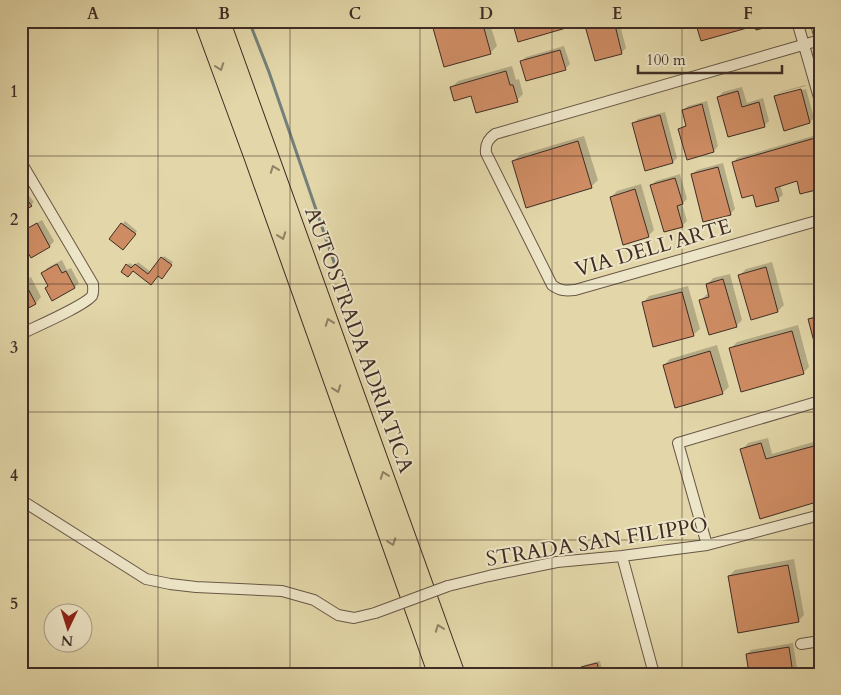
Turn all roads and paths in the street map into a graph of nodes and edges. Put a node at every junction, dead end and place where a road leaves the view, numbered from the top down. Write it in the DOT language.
graph roads {
  1 [pos="204,21"];
  2 [pos="220,21"];
  3 [pos="797,21"];
  4 [pos="815,21"];
  5 [pos="820,39"];
  6 [pos="804,45"];
  7 [pos="820,102"];
  8 [pos="21,162"];
  9 [pos="820,220"];
  10 [pos="21,334"];
  11 [pos="820,401"];
  12 [pos="21,500"];
  13 [pos="820,515"];
  14 [pos="707,546"];
  15 [pos="622,556"];
  16 [pos="820,641"];
  17 [pos="801,644"];
  18 [pos="438,674"];
  19 [pos="455,674"];
  20 [pos="654,674"];
  1 -- 18 [label="highway, AUTOSTRADA ADRIATICA, one-way"];
  19 -- 2 [label="highway, AUTOSTRADA ADRIATICA, one-way"];
  3 -- 6 [label="street"];
  4 -- 5 [label="street"];
  5 -- 6 [label="street"];
  6 -- 7 [label="street"];
  6 -- 9 [label="street, VIA DELL'ARTE"];
  8 -- 10 [label="street"];
  11 -- 14 [label="street"];
  12 -- 15 [label="street, STRADA SAN FILIPPO, bridge"];
  13 -- 14 [label="street, STRADA SAN FILIPPO"];
  14 -- 15 [label="street, STRADA SAN FILIPPO"];
  15 -- 20 [label="street"];
  16 -- 17 [label="street"];
}
